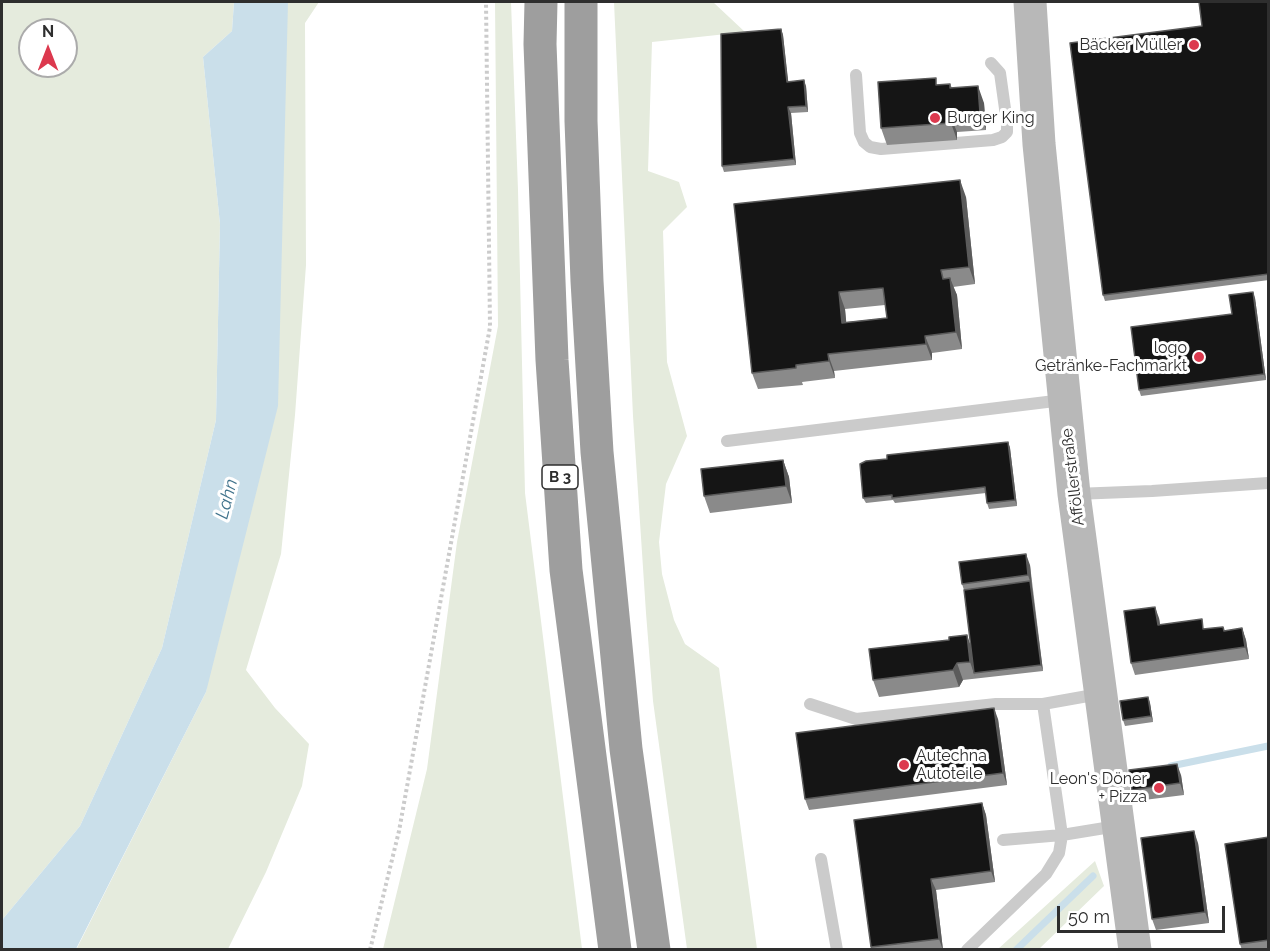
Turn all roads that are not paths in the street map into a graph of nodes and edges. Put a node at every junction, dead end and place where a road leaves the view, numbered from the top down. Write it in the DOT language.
graph roads {
  1 [pos="541,2"];
  2 [pos="581,2"];
  3 [pos="1030,2"];
  4 [pos="991,63"];
  5 [pos="856,75"];
  6 [pos="1064,400"];
  7 [pos="727,441"];
  8 [pos="1269,483"];
  9 [pos="1074,494"];
  10 [pos="1100,694"];
  11 [pos="810,704"];
  12 [pos="1043,704"];
  13 [pos="1117,826"];
  14 [pos="1062,835"];
  15 [pos="1003,840"];
  16 [pos="821,859"];
  17 [pos="615,950"];
  18 [pos="654,950"];
  19 [pos="837,950"];
  20 [pos="967,950"];
  21 [pos="1135,950"];
  1 -- 17 [label="highway, B 3"];
  2 -- 18 [label="highway, B 3"];
  3 -- 6 [label="main road, Afföllerstraße"];
  4 -- 5 [label="lane"];
  6 -- 7 [label="lane"];
  6 -- 9 [label="main road, Afföllerstraße"];
  8 -- 9 [label="lane"];
  9 -- 10 [label="main road, Afföllerstraße"];
  10 -- 12 [label="lane"];
  10 -- 13 [label="main road, Afföllerstraße"];
  11 -- 12 [label="lane"];
  12 -- 14 [label="lane"];
  13 -- 14 [label="lane"];
  13 -- 21 [label="main road, Afföllerstraße"];
  14 -- 15 [label="lane"];
  14 -- 20 [label="lane"];
  16 -- 19 [label="lane"];
}
